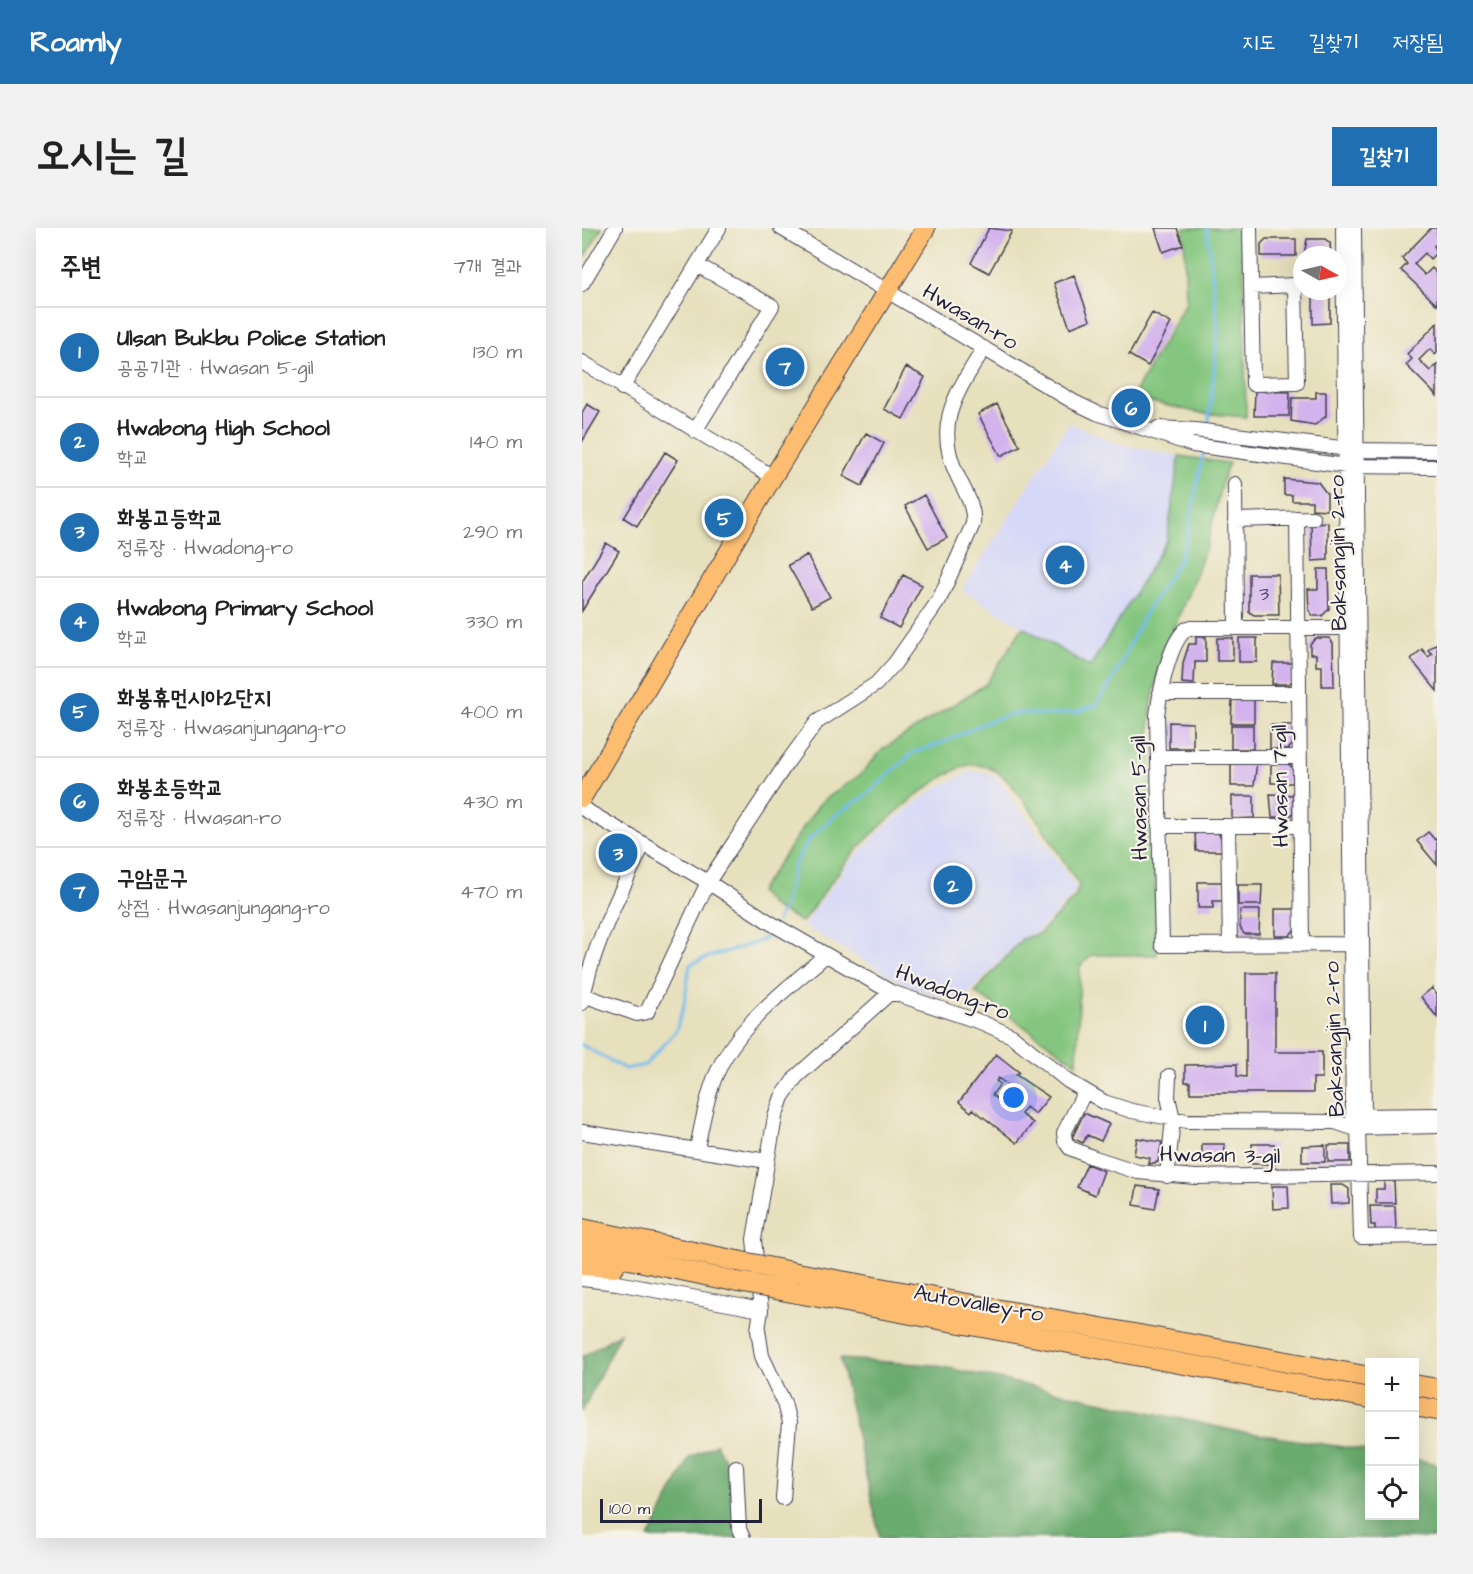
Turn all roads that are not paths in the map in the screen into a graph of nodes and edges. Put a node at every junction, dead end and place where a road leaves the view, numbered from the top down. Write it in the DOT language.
graph roads {
  1 [pos="615,228"];
  2 [pos="719,228"];
  3 [pos="781,228"];
  4 [pos="926,228"];
  5 [pos="1250,228"];
  6 [pos="1343,228"];
  7 [pos="1354,228"];
  8 [pos="697,265"];
  9 [pos="582,284"];
  10 [pos="1251,286"];
  11 [pos="886,290"];
  12 [pos="984,348"];
  13 [pos="582,362"];
  14 [pos="622,388"];
  15 [pos="1146,428"];
  16 [pos="695,431"];
  17 [pos="1351,449"];
  18 [pos="1437,451"];
  19 [pos="1351,466"];
  20 [pos="1437,467"];
  21 [pos="773,477"];
  22 [pos="1235,484"];
  23 [pos="1297,518"];
  24 [pos="1312,518"];
  25 [pos="1235,520"];
  26 [pos="1236,628"];
  27 [pos="1298,628"];
  28 [pos="1353,628"];
  29 [pos="1160,693"];
  30 [pos="1299,693"];
  31 [pos="1158,757"];
  32 [pos="1300,757"];
  33 [pos="582,798"];
  34 [pos="582,808"];
  35 [pos="1160,826"];
  36 [pos="1228,826"];
  37 [pos="1301,826"];
  38 [pos="643,845"];
  39 [pos="708,882"];
  40 [pos="1357,944"];
  41 [pos="1230,945"];
  42 [pos="1302,945"];
  43 [pos="826,955"];
  44 [pos="891,993"];
  45 [pos="583,999"];
  46 [pos="1169,1076"];
  47 [pos="1085,1091"];
  48 [pos="1437,1115"];
  49 [pos="1173,1119"];
  50 [pos="1358,1120"];
  51 [pos="1437,1126"];
  52 [pos="582,1132"];
  53 [pos="698,1148"];
  54 [pos="766,1161"];
  55 [pos="1437,1173"];
  56 [pos="1360,1175"];
  57 [pos="1167,1176"];
  58 [pos="582,1219"];
  59 [pos="582,1229"];
  60 [pos="1437,1236"];
  61 [pos="650,1243"];
  62 [pos="582,1249"];
  63 [pos="582,1265"];
  64 [pos="698,1275"];
  65 [pos="582,1279"];
  66 [pos="761,1310"];
  67 [pos="1365,1376"];
  68 [pos="1419,1386"];
  69 [pos="1437,1389"];
  70 [pos="1365,1397"];
  71 [pos="1419,1407"];
  72 [pos="1437,1410"];
  73 [pos="736,1467"];
  74 [pos="783,1498"];
  75 [pos="743,1538"];
  1 -- 9 [label="street"];
  2 -- 8 [label="street"];
  3 -- 11 [label="street, Hwasan-ro"];
  4 -- 11 [label="main road"];
  5 -- 10 [label="street"];
  6 -- 17 [label="street, Baksangjin 2-ro"];
  7 -- 17 [label="street, Baksangjin 2-ro"];
  8 -- 14 [label="street"];
  8 -- 16 [label="street"];
  10 -- 10 [label="street"];
  11 -- 12 [label="street, Hwasan-ro"];
  11 -- 21 [label="main road"];
  12 -- 15 [label="street, Hwasan-ro"];
  12 -- 39 [label="street"];
  13 -- 14 [label="street"];
  14 -- 16 [label="street"];
  15 -- 17 [label="street, Hwasan-ro"];
  15 -- 19 [label="street, Hwasan-ro"];
  16 -- 21 [label="street"];
  17 -- 18 [label="street, Hwasan-ro"];
  17 -- 19 [label="street, Baksangjin 2-ro"];
  19 -- 20 [label="street, Hwasan-ro"];
  19 -- 28 [label="street, Baksangjin 2-ro"];
  21 -- 33 [label="main road"];
  22 -- 25 [label="street"];
  23 -- 24 [label="street"];
  23 -- 25 [label="street"];
  23 -- 27 [label="street, Hwasan 7-gil"];
  25 -- 26 [label="street"];
  26 -- 27 [label="street, Hwasan 5-gil"];
  26 -- 29 [label="street, Hwasan 5-gil"];
  27 -- 28 [label="street, Hwasan 5-gil"];
  27 -- 30 [label="street, Hwasan 7-gil"];
  28 -- 40 [label="street, Baksangjin 2-ro"];
  29 -- 30 [label="street"];
  29 -- 31 [label="street, Hwasan 5-gil"];
  30 -- 32 [label="street, Hwasan 7-gil"];
  31 -- 32 [label="street"];
  31 -- 35 [label="street, Hwasan 5-gil"];
  32 -- 37 [label="street, Hwasan 7-gil"];
  34 -- 38 [label="street, Hwadong-ro"];
  35 -- 36 [label="street"];
  35 -- 41 [label="street, Hwasan 5-gil"];
  36 -- 37 [label="street"];
  36 -- 41 [label="street"];
  37 -- 42 [label="street, Hwasan 7-gil"];
  38 -- 39 [label="street, Hwadong-ro"];
  38 -- 45 [label="street"];
  39 -- 43 [label="street, Hwadong-ro"];
  39 -- 45 [label="street"];
  40 -- 42 [label="street, Hwasan 5-gil"];
  40 -- 50 [label="street, Baksangjin 2-ro"];
  41 -- 42 [label="street, Hwasan 5-gil"];
  43 -- 44 [label="street, Hwadong-ro"];
  43 -- 53 [label="street"];
  44 -- 47 [label="street, Hwadong-ro"];
  44 -- 54 [label="street"];
  46 -- 49 [label="street"];
  47 -- 49 [label="street, Hwadong-ro"];
  47 -- 57 [label="street, Hwasan 3-gil"];
  48 -- 50 [label="street, Hwadong-ro"];
  49 -- 50 [label="street, Hwadong-ro"];
  49 -- 57 [label="street"];
  50 -- 51 [label="street, Hwadong-ro"];
  50 -- 56 [label="street, Baksangjin 2-ro"];
  52 -- 53 [label="street"];
  53 -- 54 [label="street"];
  54 -- 66 [label="street"];
  55 -- 56 [label="street, Hwasan 3-gil"];
  56 -- 57 [label="street, Hwasan 3-gil"];
  56 -- 60 [label="street, Baksangjin 2-ro"];
  58 -- 61 [label="highway"];
  59 -- 61 [label="highway, Autovalley-ro"];
  61 -- 67 [label="highway, Autovalley-ro, bridge"];
  62 -- 64 [label="highway, Autovalley-ro"];
  63 -- 64 [label="highway"];
  64 -- 70 [label="highway, Autovalley-ro, bridge"];
  65 -- 66 [label="street"];
  66 -- 74 [label="street"];
  68 -- 69 [label="highway"];
  71 -- 72 [label="highway"];
  73 -- 75 [label="street"];
}
